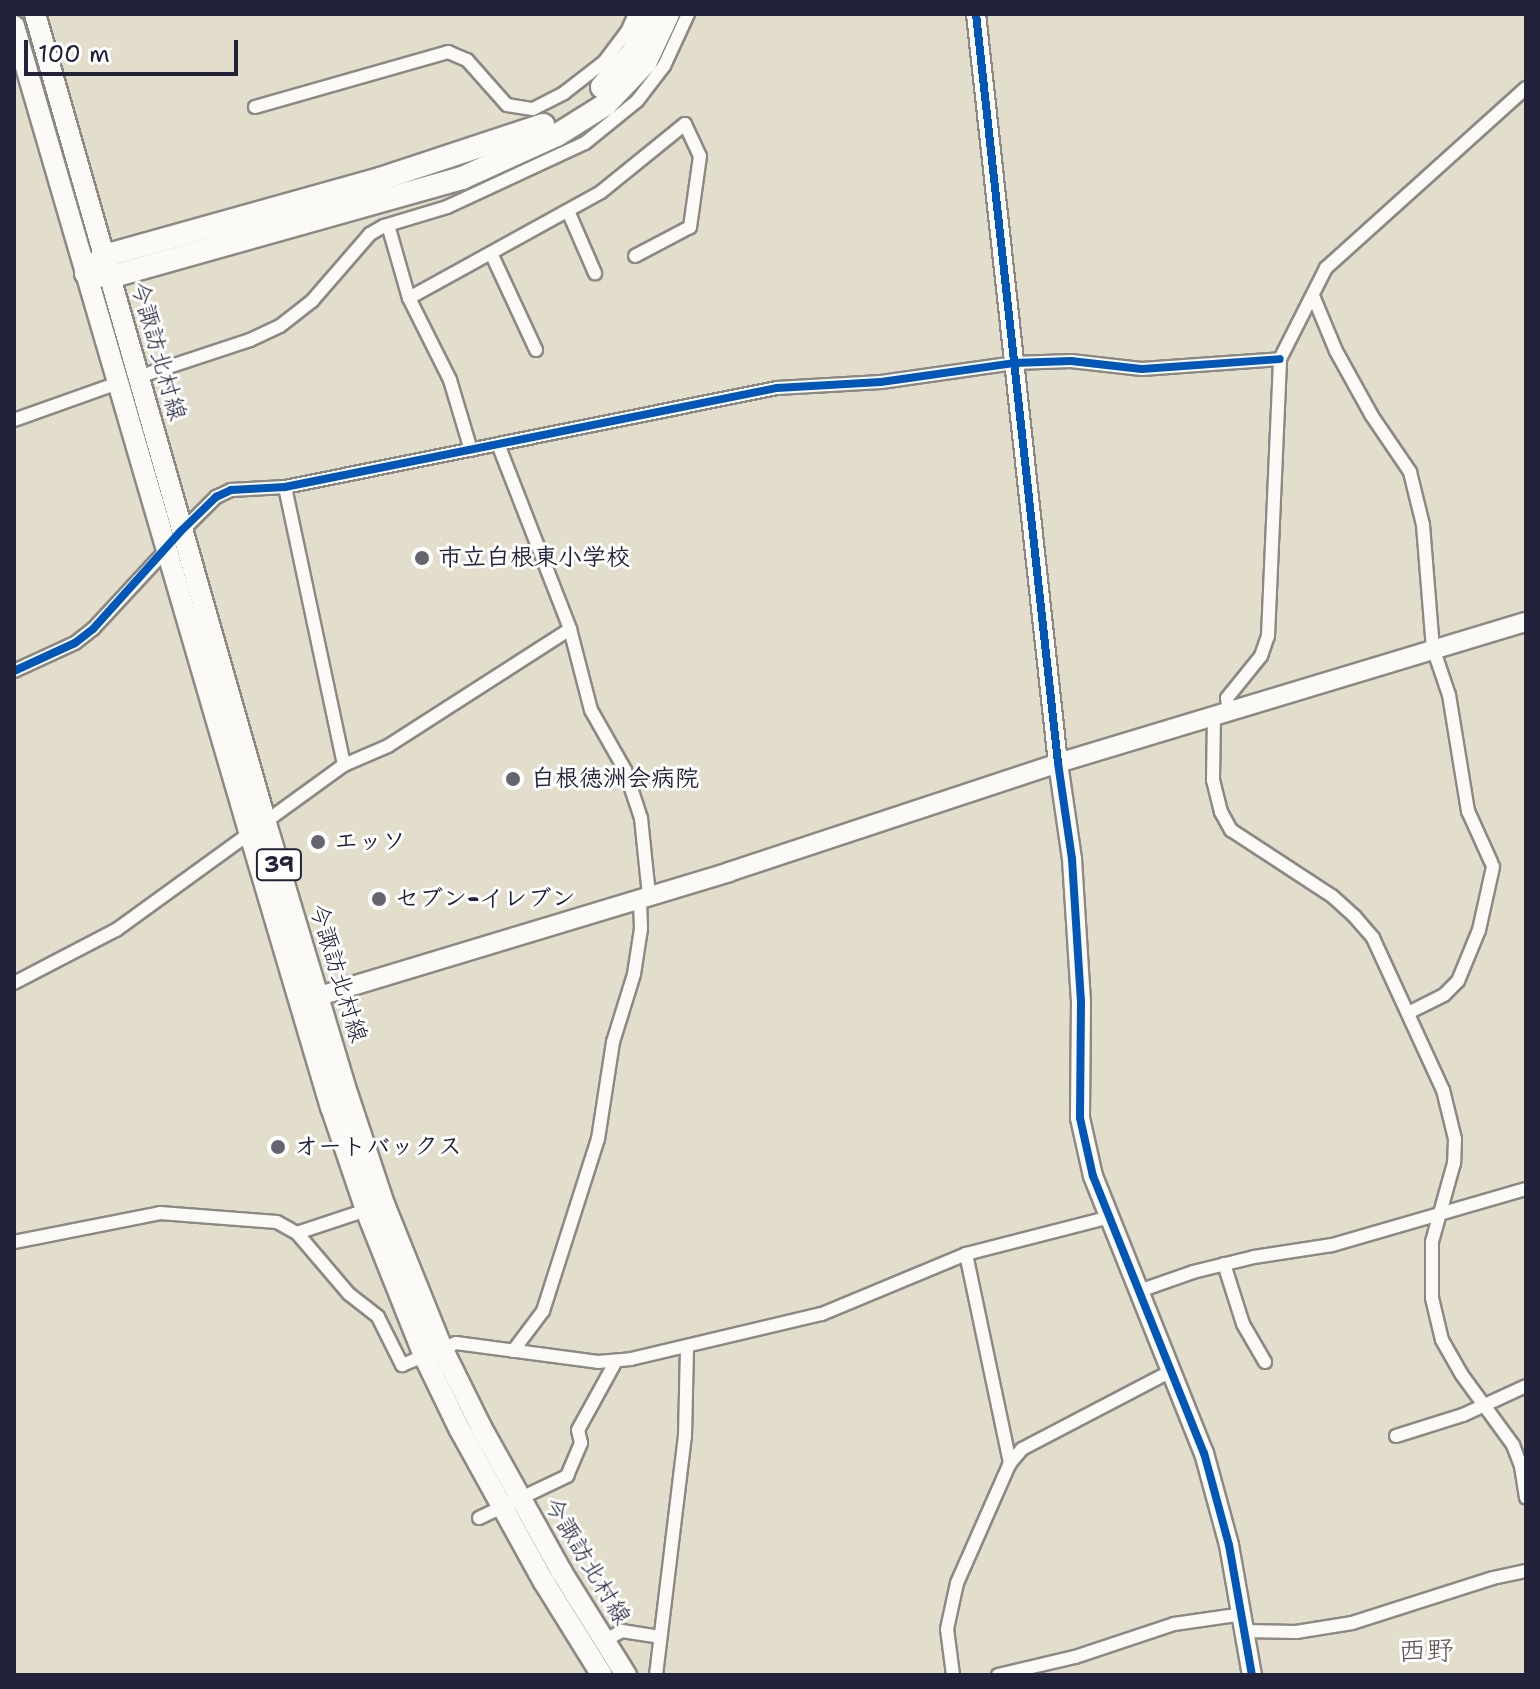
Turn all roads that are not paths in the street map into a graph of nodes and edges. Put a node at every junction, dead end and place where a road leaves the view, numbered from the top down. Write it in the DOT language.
graph roads {
  1 [pos="35,14"];
  2 [pos="635,14"];
  3 [pos="653,14"];
  4 [pos="668,14"];
  5 [pos="688,14"];
  6 [pos="976,14"];
  7 [pos="14,26"];
  8 [pos="1526,88"];
  9 [pos="255,107"];
  10 [pos="568,211"];
  11 [pos="388,225"];
  12 [pos="491,253"];
  13 [pos="635,256"];
  14 [pos="107,266"];
  15 [pos="86,273"];
  16 [pos="595,273"];
  17 [pos="409,298"];
  18 [pos="1314,298"];
  19 [pos="536,350"];
  20 [pos="1280,359"];
  21 [pos="1014,363"];
  22 [pos="128,380"];
  23 [pos="14,420"];
  24 [pos="498,444"];
  25 [pos="471,450"];
  26 [pos="285,487"];
  27 [pos="181,531"];
  28 [pos="166,550"];
  29 [pos="1526,622"];
  30 [pos="570,629"];
  31 [pos="1433,648"];
  32 [pos="14,671"];
  33 [pos="1222,713"];
  34 [pos="1058,763"];
  35 [pos="344,765"];
  36 [pos="257,826"];
  37 [pos="644,897"];
  38 [pos="14,983"];
  39 [pos="309,999"];
  40 [pos="1408,1013"];
  41 [pos="1526,1189"];
  42 [pos="366,1210"];
  43 [pos="1438,1212"];
  44 [pos="1110,1217"];
  45 [pos="297,1233"];
  46 [pos="14,1242"];
  47 [pos="966,1254"];
  48 [pos="1224,1264"];
  49 [pos="1142,1290"];
  50 [pos="687,1346"];
  51 [pos="513,1351"];
  52 [pos="433,1352"];
  53 [pos="616,1361"];
  54 [pos="1265,1362"];
  55 [pos="1173,1370"];
  56 [pos="1526,1386"];
  57 [pos="1484,1406"];
  58 [pos="1396,1436"];
  59 [pos="1010,1463"];
  60 [pos="1526,1498"];
  61 [pos="510,1502"];
  62 [pos="479,1518"];
  63 [pos="1526,1571"];
  64 [pos="1244,1622"];
  65 [pos="660,1637"];
  66 [pos="604,1641"];
  67 [pos="602,1675"];
  68 [pos="626,1675"];
  69 [pos="656,1675"];
  70 [pos="953,1675"];
  71 [pos="998,1675"];
  72 [pos="1252,1675"];
  1 -- 14 [label="main road, 今諏訪北村線 / 39"];
  2 -- 9 [label="street"];
  3 -- 14 [label="highway"];
  4 -- 14 [label="highway"];
  5 -- 11 [label="street"];
  6 -- 21 [label="street"];
  7 -- 15 [label="main road, 今諏訪北村線 / 39"];
  8 -- 18 [label="street"];
  10 -- 12 [label="street"];
  10 -- 13 [label="street"];
  10 -- 16 [label="street"];
  11 -- 17 [label="street"];
  11 -- 22 [label="street"];
  12 -- 17 [label="street"];
  12 -- 19 [label="street"];
  14 -- 15 [label="highway"];
  14 -- 22 [label="main road, 今諏訪北村線 / 39"];
  15 -- 22 [label="main road, 今諏訪北村線 / 39"];
  17 -- 25 [label="street"];
  18 -- 20 [label="street"];
  18 -- 31 [label="street"];
  20 -- 21 [label="street"];
  20 -- 33 [label="street"];
  21 -- 24 [label="street"];
  21 -- 34 [label="street"];
  22 -- 23 [label="street"];
  22 -- 27 [label="main road, 今諏訪北村線 / 39"];
  22 -- 28 [label="main road, 今諏訪北村線 / 39"];
  24 -- 25 [label="street"];
  24 -- 30 [label="street"];
  25 -- 26 [label="street"];
  26 -- 27 [label="street"];
  26 -- 35 [label="street"];
  27 -- 28 [label="street"];
  27 -- 36 [label="main road, 今諏訪北村線 / 39"];
  28 -- 32 [label="street"];
  28 -- 36 [label="main road, 今諏訪北村線 / 39"];
  29 -- 31 [label="street"];
  30 -- 35 [label="street"];
  30 -- 37 [label="street"];
  31 -- 33 [label="street"];
  31 -- 40 [label="street"];
  33 -- 34 [label="street"];
  33 -- 40 [label="street"];
  34 -- 37 [label="street"];
  34 -- 44 [label="street"];
  35 -- 36 [label="street"];
  36 -- 38 [label="street"];
  36 -- 39 [label="main road, 今諏訪北村線 / 39"];
  37 -- 39 [label="street"];
  37 -- 51 [label="street"];
  39 -- 42 [label="main road, 今諏訪北村線 / 39"];
  39 -- 52 [label="main road, 今諏訪北村線 / 39"];
  40 -- 43 [label="street"];
  41 -- 43 [label="street"];
  42 -- 45 [label="street"];
  42 -- 52 [label="main road, 今諏訪北村線 / 39"];
  43 -- 48 [label="street"];
  43 -- 57 [label="street"];
  44 -- 47 [label="street"];
  44 -- 49 [label="street"];
  45 -- 46 [label="street"];
  45 -- 52 [label="street"];
  47 -- 50 [label="street"];
  47 -- 59 [label="street"];
  48 -- 49 [label="street"];
  48 -- 54 [label="street"];
  49 -- 55 [label="street"];
  50 -- 53 [label="street"];
  50 -- 65 [label="street"];
  51 -- 52 [label="street"];
  51 -- 53 [label="street"];
  52 -- 61 [label="main road, 今諏訪北村線 / 39"];
  53 -- 61 [label="street"];
  55 -- 59 [label="street"];
  55 -- 64 [label="street"];
  56 -- 57 [label="street"];
  57 -- 58 [label="street"];
  57 -- 60 [label="street"];
  59 -- 70 [label="street"];
  61 -- 62 [label="street"];
  61 -- 66 [label="main road, 今諏訪北村線 / 39"];
  61 -- 67 [label="main road, 今諏訪北村線 / 39"];
  63 -- 64 [label="street"];
  64 -- 71 [label="street"];
  64 -- 72 [label="street"];
  65 -- 66 [label="street"];
  65 -- 69 [label="street"];
  66 -- 68 [label="main road, 今諏訪北村線 / 39"];
}
